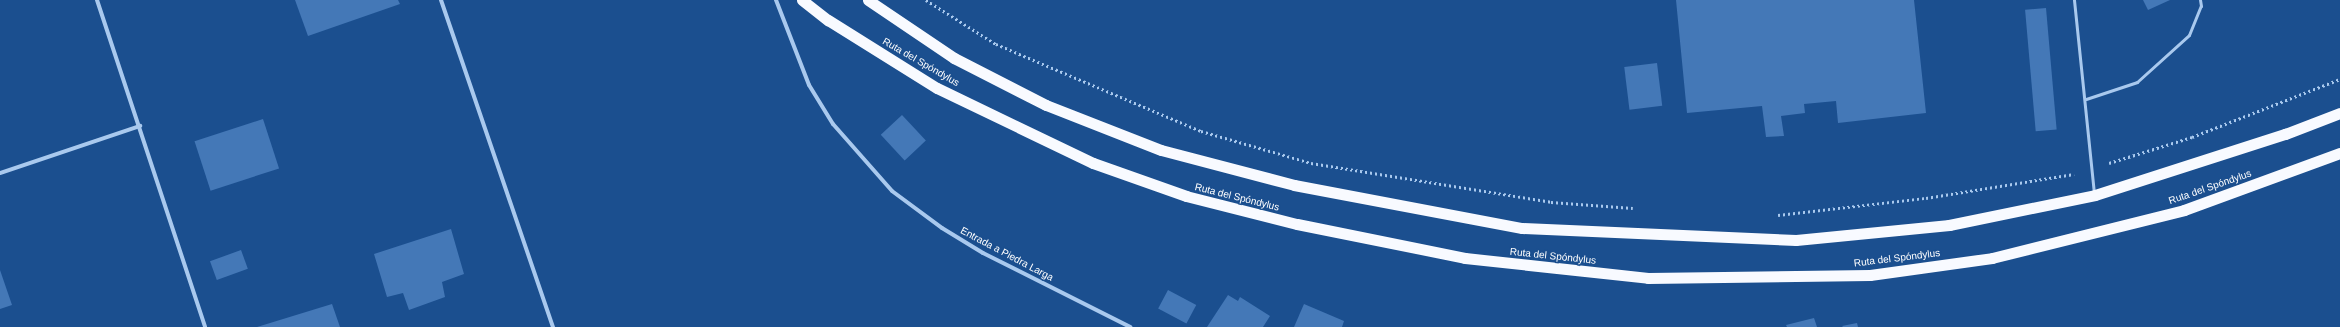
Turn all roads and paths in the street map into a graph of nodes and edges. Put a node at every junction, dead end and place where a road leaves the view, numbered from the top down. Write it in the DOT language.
graph roads {
  1 [pos="98,0"];
  2 [pos="441,0"];
  3 [pos="776,0"];
  4 [pos="802,0"];
  5 [pos="868,0"];
  6 [pos="926,0"];
  7 [pos="2074,0"];
  8 [pos="2200,0"];
  9 [pos="2340,80"];
  10 [pos="2086,99"];
  11 [pos="2340,113"];
  12 [pos="140,126"];
  13 [pos="2340,153"];
  14 [pos="2093,169"];
  15 [pos="0,173"];
  16 [pos="2094,196"];
  17 [pos="1638,208"];
  18 [pos="1772,216"];
  19 [pos="205,327"];
  20 [pos="553,327"];
  21 [pos="1130,327"];
  1 -- 12 [label="street"];
  2 -- 20 [label="street"];
  3 -- 21 [label="street, Entrada a Piedra Larga"];
  4 -- 13 [label="highway, Ruta del Spóndylus"];
  5 -- 16 [label="highway, Ruta del Spóndylus"];
  6 -- 17 [label="path"];
  7 -- 10 [label="lane"];
  8 -- 10 [label="lane"];
  9 -- 14 [label="path"];
  10 -- 14 [label="lane"];
  11 -- 16 [label="highway, Ruta del Spóndylus"];
  12 -- 15 [label="street"];
  12 -- 19 [label="street"];
  14 -- 16 [label="lane"];
  14 -- 18 [label="path"];
}
